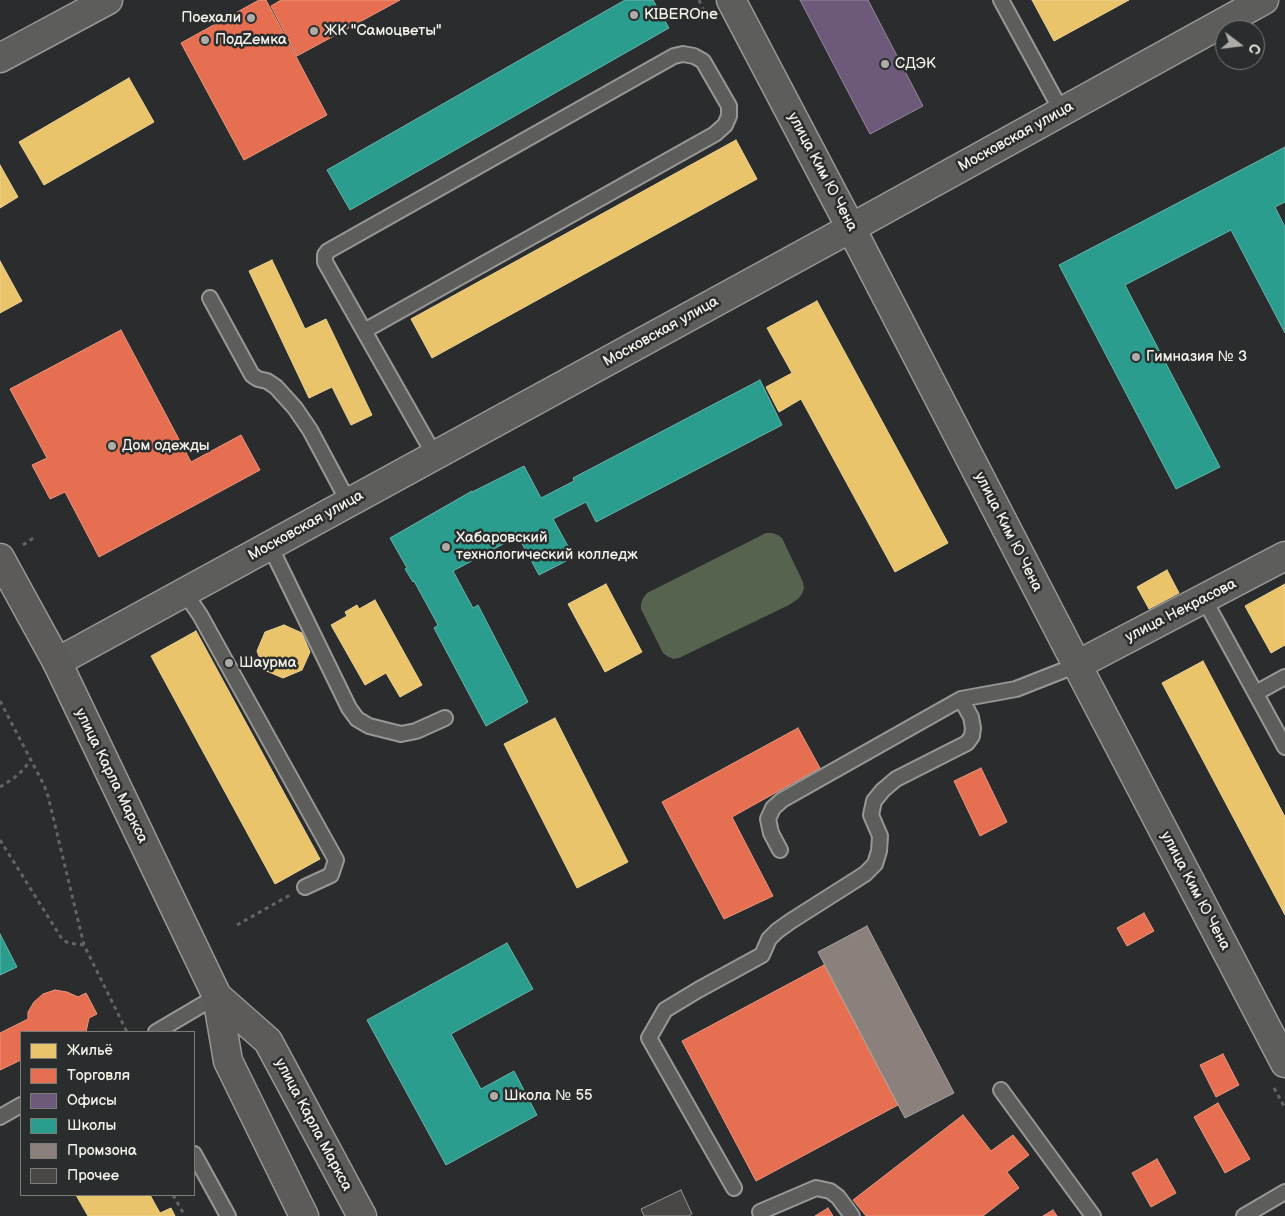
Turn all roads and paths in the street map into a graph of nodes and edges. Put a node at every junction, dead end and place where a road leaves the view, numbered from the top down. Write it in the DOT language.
graph roads {
  1 [pos="108,0"];
  2 [pos="731,0"];
  3 [pos="1001,0"];
  4 [pos="1264,0"];
  5 [pos="0,58"];
  6 [pos="1062,112"];
  7 [pos="852,228"];
  8 [pos="210,298"];
  9 [pos="364,331"];
  10 [pos="434,456"];
  11 [pos="348,503"];
  12 [pos="270,546"];
  13 [pos="1285,556"];
  14 [pos="0,558"];
  15 [pos="185,593"];
  16 [pos="1204,599"];
  17 [pos="57,662"];
  18 [pos="1077,665"];
  19 [pos="1285,677"];
  20 [pos="1256,693"];
  21 [pos="962,700"];
  22 [pos="0,702"];
  23 [pos="445,718"];
  24 [pos="1285,747"];
  25 [pos="31,759"];
  26 [pos="0,787"];
  27 [pos="0,840"];
  28 [pos="780,850"];
  29 [pos="305,886"];
  30 [pos="237,925"];
  31 [pos="84,944"];
  32 [pos="217,996"];
  33 [pos="127,1031"];
  34 [pos="158,1031"];
  35 [pos="1285,1063"];
  36 [pos="1001,1090"];
  37 [pos="20,1107"];
  38 [pos="0,1117"];
  39 [pos="195,1156"];
  40 [pos="734,1188"];
  41 [pos="1285,1192"];
  42 [pos="174,1196"];
  43 [pos="760,1212"];
  44 [pos="185,1216"];
  45 [pos="228,1216"];
  46 [pos="304,1216"];
  47 [pos="362,1216"];
  48 [pos="852,1216"];
  49 [pos="1092,1216"];
  50 [pos="1244,1216"];
  1 -- 5 [label="street"];
  2 -- 7 [label="street, улица Ким Ю Чена"];
  3 -- 6 [label="lane"];
  4 -- 6 [label="street, Московская улица"];
  6 -- 7 [label="street, Московская улица"];
  7 -- 10 [label="street, Московская улица"];
  7 -- 18 [label="street, улица Ким Ю Чена"];
  8 -- 11 [label="lane"];
  9 -- 9 [label="lane"];
  9 -- 10 [label="lane"];
  10 -- 11 [label="street, Московская улица"];
  11 -- 12 [label="street, Московская улица"];
  12 -- 15 [label="street, Московская улица"];
  12 -- 23 [label="lane"];
  13 -- 16 [label="street, улица Некрасова"];
  14 -- 17 [label="main road, улица Карла Маркса"];
  15 -- 17 [label="street, Московская улица"];
  15 -- 29 [label="lane"];
  16 -- 18 [label="street, улица Некрасова"];
  16 -- 20 [label="lane"];
  17 -- 32 [label="main road, улица Карла Маркса"];
  18 -- 21 [label="lane"];
  18 -- 35 [label="street, улица Ким Ю Чена"];
  19 -- 20 [label="lane"];
  20 -- 24 [label="lane"];
  21 -- 28 [label="lane"];
  21 -- 40 [label="lane"];
  22 -- 25 [label="path"];
  25 -- 26 [label="path"];
  25 -- 31 [label="path"];
  27 -- 31 [label="path"];
  29 -- 30 [label="path"];
  31 -- 33 [label="path"];
  32 -- 34 [label="lane"];
  32 -- 46 [label="main road, улица Карла Маркса"];
  32 -- 47 [label="main road, улица Карла Маркса"];
  36 -- 49 [label="lane"];
  37 -- 38 [label="lane"];
  39 -- 45 [label="lane"];
  41 -- 50 [label="lane"];
  42 -- 44 [label="path"];
  43 -- 48 [label="lane"];
}
